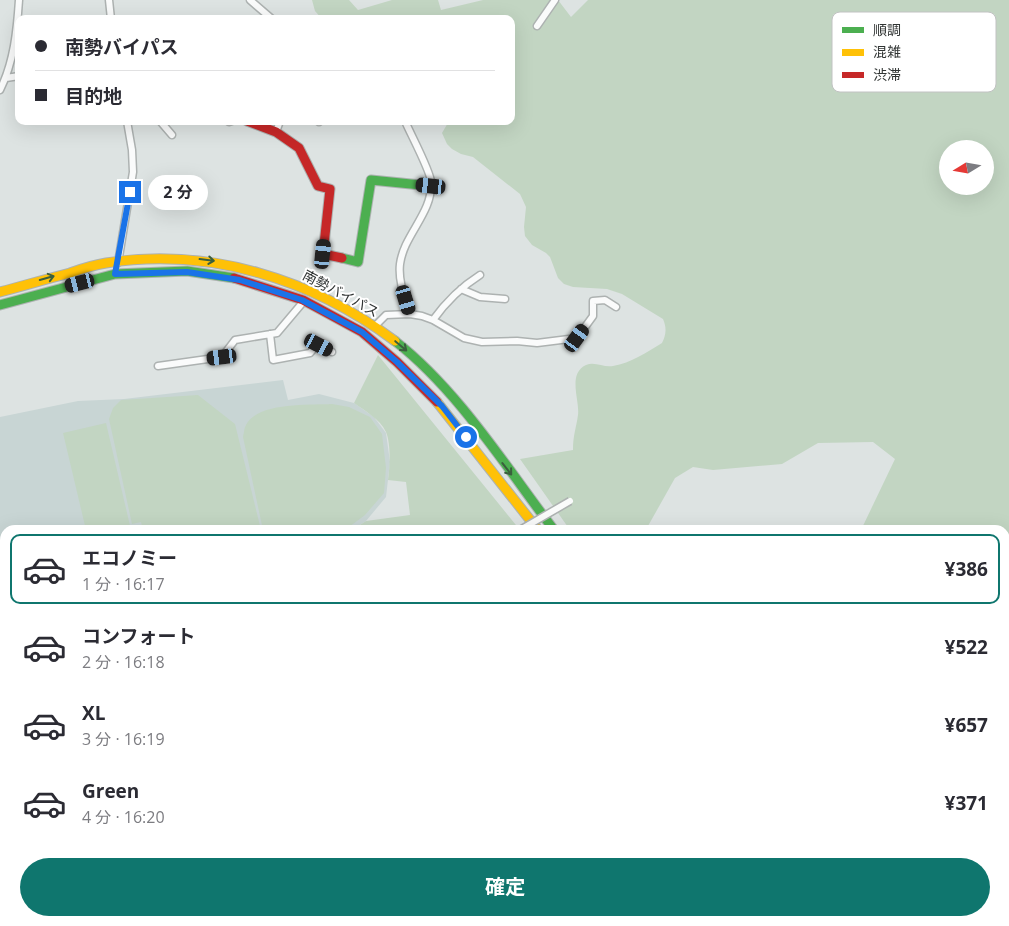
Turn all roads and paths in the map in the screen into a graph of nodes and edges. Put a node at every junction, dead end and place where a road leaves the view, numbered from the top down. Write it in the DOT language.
graph roads {
  1 [pos="19,0"];
  2 [pos="109,0"];
  3 [pos="250,0"];
  4 [pos="555,0"];
  5 [pos="18,15"];
  6 [pos="111,15"];
  7 [pos="267,15"];
  8 [pos="537,26"];
  9 [pos="15,39"];
  10 [pos="15,77"];
  11 [pos="6,78"];
  12 [pos="0,90"];
  13 [pos="128,125"];
  14 [pos="163,125"];
  15 [pos="258,125"];
  16 [pos="279,125"];
  17 [pos="407,125"];
  18 [pos="276,132"];
  19 [pos="172,135"];
  20 [pos="431,186"];
  21 [pos="118,260"];
  22 [pos="115,274"];
  23 [pos="480,275"];
  24 [pos="461,289"];
  25 [pos="0,292"];
  26 [pos="505,299"];
  27 [pos="304,301"];
  28 [pos="0,305"];
  29 [pos="616,307"];
  30 [pos="410,314"];
  31 [pos="433,320"];
  32 [pos="375,326"];
  33 [pos="270,334"];
  34 [pos="332,352"];
  35 [pos="158,366"];
  36 [pos="570,501"];
  37 [pos="529,525"];
  38 [pos="534,525"];
  39 [pos="550,525"];
  1 -- 5 [label="street"];
  2 -- 6 [label="street"];
  3 -- 7 [label="street"];
  4 -- 8 [label="street"];
  9 -- 11 [label="street"];
  10 -- 11 [label="street"];
  11 -- 12 [label="street"];
  13 -- 21 [label="street"];
  14 -- 19 [label="street"];
  15 -- 18 [label="main road"];
  16 -- 18 [label="street"];
  17 -- 20 [label="street"];
  18 -- 20 [label="main road"];
  20 -- 30 [label="street"];
  21 -- 22 [label="street"];
  25 -- 21 [label="main road, 南勢バイパス, one-way"];
  21 -- 32 [label="main road, 南勢バイパス, one-way"];
  22 -- 27 [label="main road, 南勢バイパス"];
  22 -- 28 [label="main road, 南勢バイパス"];
  23 -- 24 [label="street"];
  24 -- 26 [label="street"];
  24 -- 31 [label="street"];
  27 -- 33 [label="street"];
  27 -- 38 [label="main road, 南勢バイパス"];
  29 -- 31 [label="street"];
  30 -- 31 [label="street"];
  30 -- 32 [label="street"];
  32 -- 39 [label="main road, 南勢バイパス, one-way"];
  33 -- 34 [label="street"];
  33 -- 35 [label="street"];
  36 -- 37 [label="street, bridge"];
}
